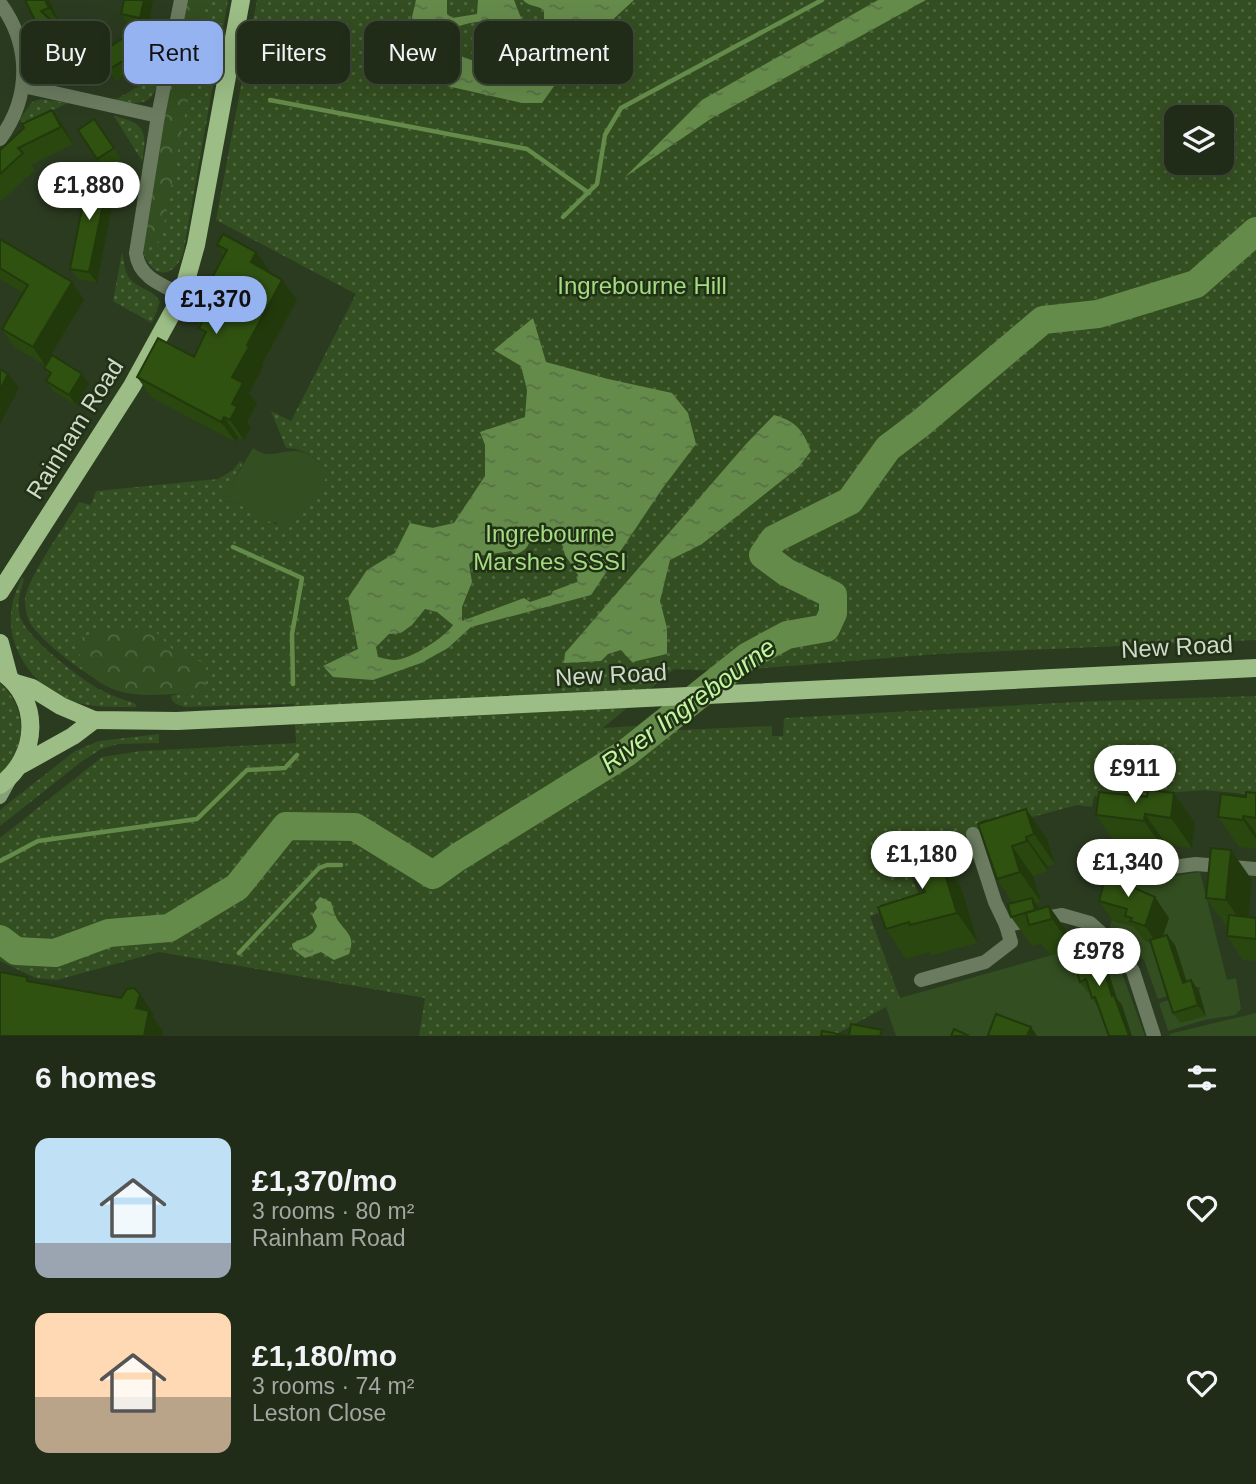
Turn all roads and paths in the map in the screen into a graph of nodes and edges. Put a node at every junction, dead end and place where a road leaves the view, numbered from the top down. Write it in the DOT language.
graph roads {
  1 [pos="181,0"];
  2 [pos="241,0"];
  3 [pos="0,3"];
  4 [pos="23,86"];
  5 [pos="158,116"];
  6 [pos="0,139"];
  7 [pos="182,295"];
  8 [pos="0,592"];
  9 [pos="0,643"];
  10 [pos="1256,668"];
  11 [pos="8,677"];
  12 [pos="94,720"];
  13 [pos="10,776"];
  14 [pos="0,797"];
  15 [pos="973,834"];
  16 [pos="1094,862"];
  17 [pos="1256,869"];
  18 [pos="1013,924"];
  19 [pos="921,980"];
  20 [pos="1154,1036"];
  1 -- 5 [label="street"];
  2 -- 7 [label="main road, Rainham Road"];
  3 -- 4 [label="street"];
  4 -- 5 [label="street"];
  4 -- 6 [label="street"];
  5 -- 7 [label="street"];
  7 -- 8 [label="main road, Rainham Road"];
  9 -- 11 [label="main road"];
  10 -- 12 [label="main road, New Road"];
  11 -- 12 [label="main road, New Road"];
  11 -- 13 [label="main road"];
  12 -- 13 [label="main road"];
  13 -- 14 [label="main road"];
  15 -- 18 [label="street"];
  16 -- 17 [label="street"];
  18 -- 19 [label="street"];
  18 -- 20 [label="street"];
}
